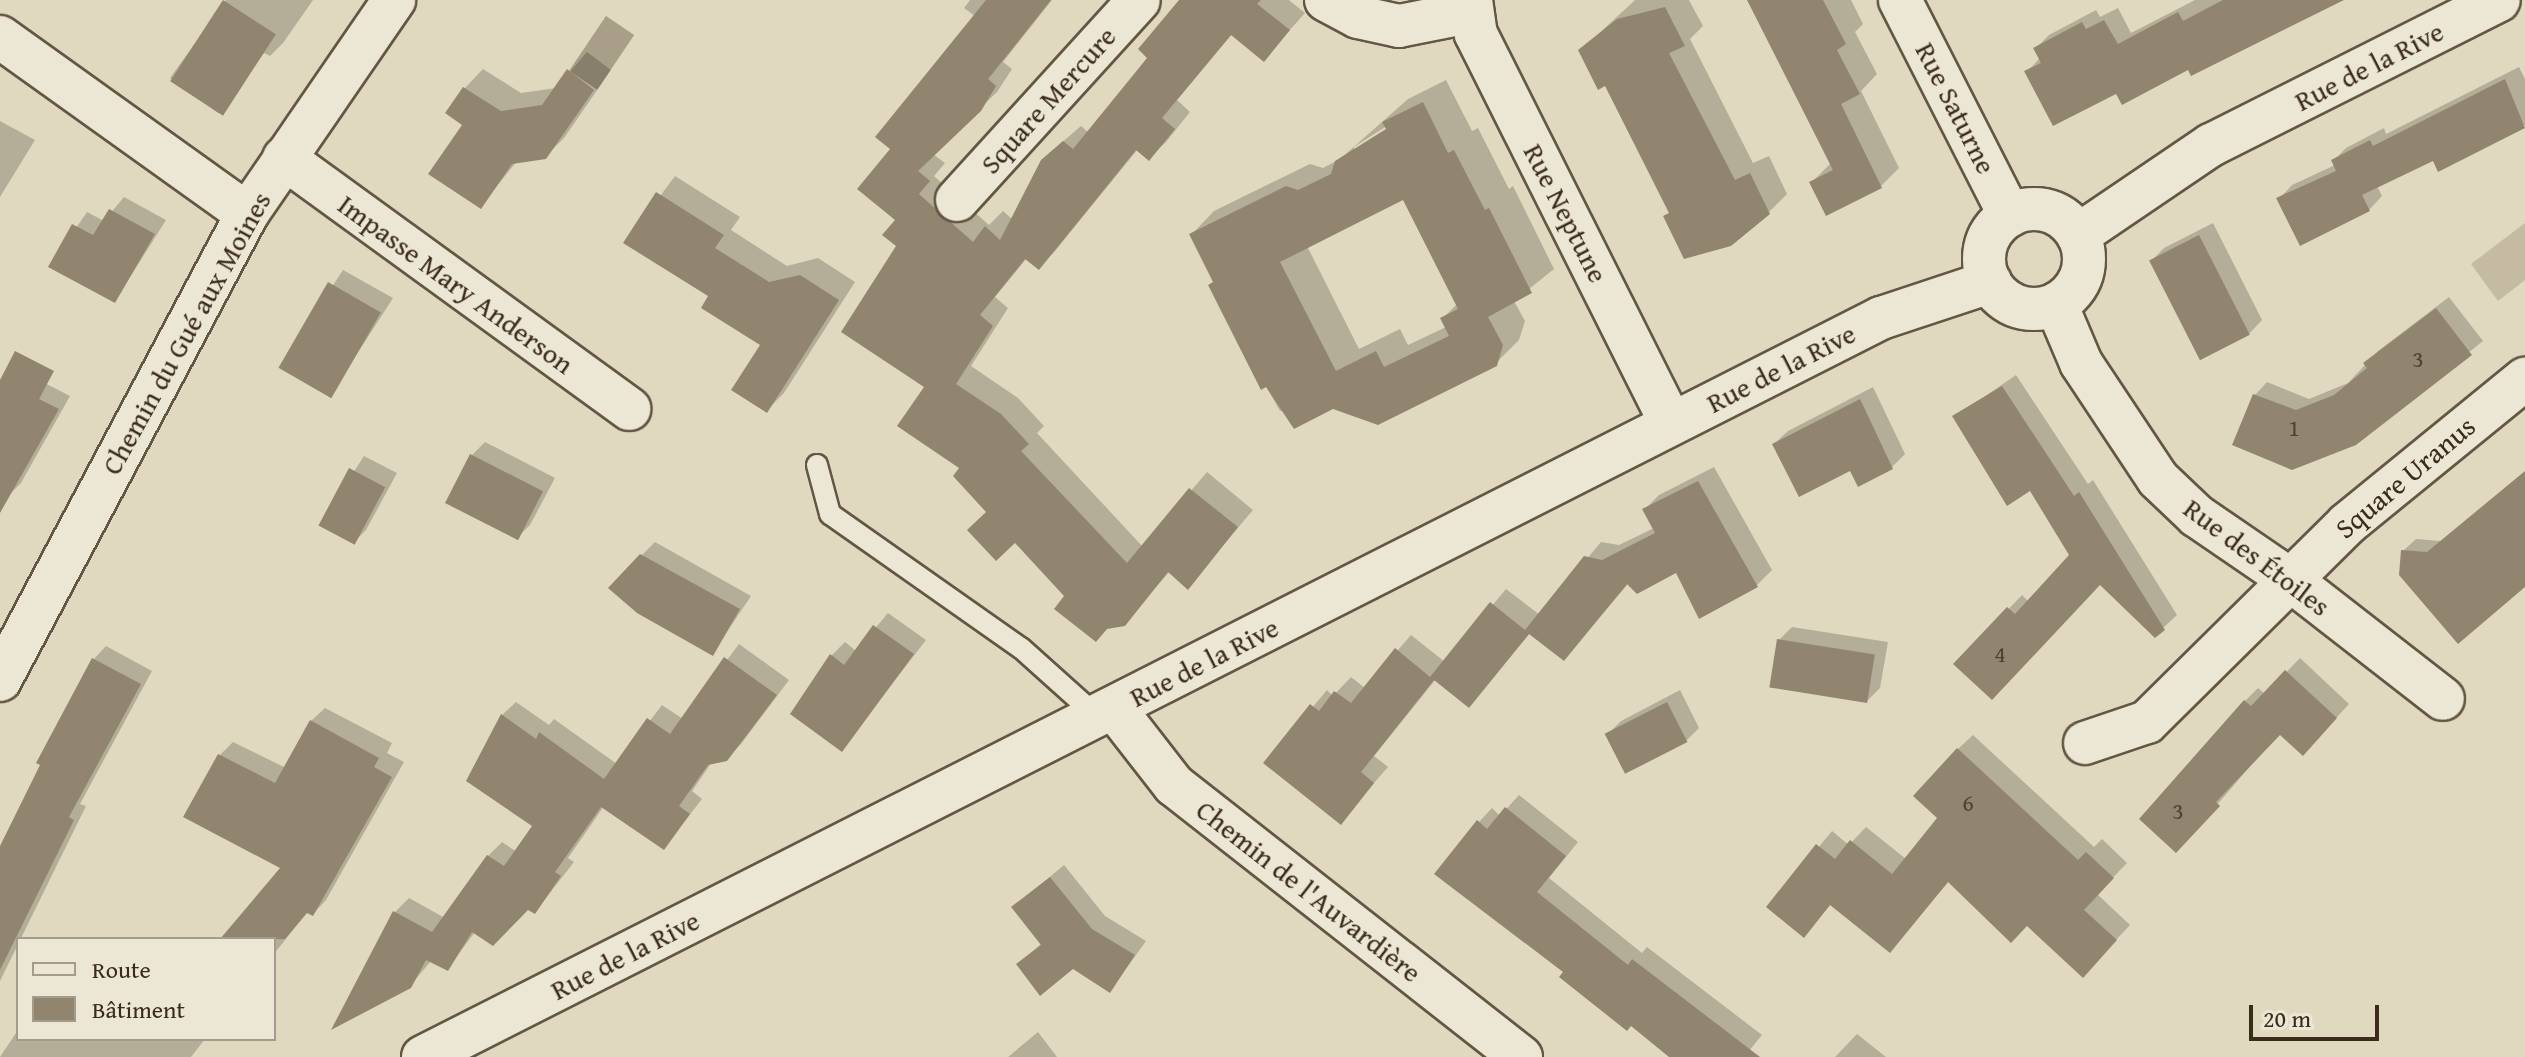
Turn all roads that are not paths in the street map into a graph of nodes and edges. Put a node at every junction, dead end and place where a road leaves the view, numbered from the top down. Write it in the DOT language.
graph roads {
  1 [pos="394,0"];
  2 [pos="1139,0"];
  3 [pos="1326,0"];
  4 [pos="1900,0"];
  5 [pos="2499,0"];
  6 [pos="1470,6"];
  7 [pos="0,37"];
  8 [pos="284,158"];
  9 [pos="957,200"];
  10 [pos="247,214"];
  11 [pos="2010,216"];
  12 [pos="2078,235"];
  13 [pos="1990,282"];
  14 [pos="2056,304"];
  15 [pos="2525,379"];
  16 [pos="629,409"];
  17 [pos="1671,423"];
  18 [pos="817,465"];
  19 [pos="2289,579"];
  20 [pos="0,680"];
  21 [pos="2443,699"];
  22 [pos="1106,712"];
  23 [pos="2085,743"];
  24 [pos="423,1057"];
  25 [pos="1521,1057"];
  1 -- 8 [label="street, Chemin du Gué aux Moines"];
  2 -- 9 [label="street, Square Mercure"];
  3 -- 6 [label="street"];
  4 -- 11 [label="street, Rue Saturne"];
  5 -- 12 [label="street, Rue de la Rive"];
  6 -- 17 [label="street, Rue Neptune"];
  7 -- 10 [label="street"];
  8 -- 10 [label="street, Chemin du Gué aux Moines"];
  8 -- 16 [label="street, Impasse Mary Anderson"];
  10 -- 20 [label="street, Chemin du Gué aux Moines"];
  11 -- 12 [label="street"];
  11 -- 13 [label="street"];
  12 -- 14 [label="street"];
  13 -- 14 [label="street"];
  13 -- 17 [label="street, Rue de la Rive"];
  14 -- 19 [label="street, Rue des Étoiles"];
  15 -- 19 [label="street, Square Uranus"];
  17 -- 22 [label="street, Rue de la Rive"];
  18 -- 22 [label="lane"];
  19 -- 21 [label="street, Rue des Étoiles"];
  19 -- 23 [label="street, Square Uranus"];
  22 -- 24 [label="street, Rue de la Rive"];
  22 -- 25 [label="street, Chemin de l'Auvardière"];
}
